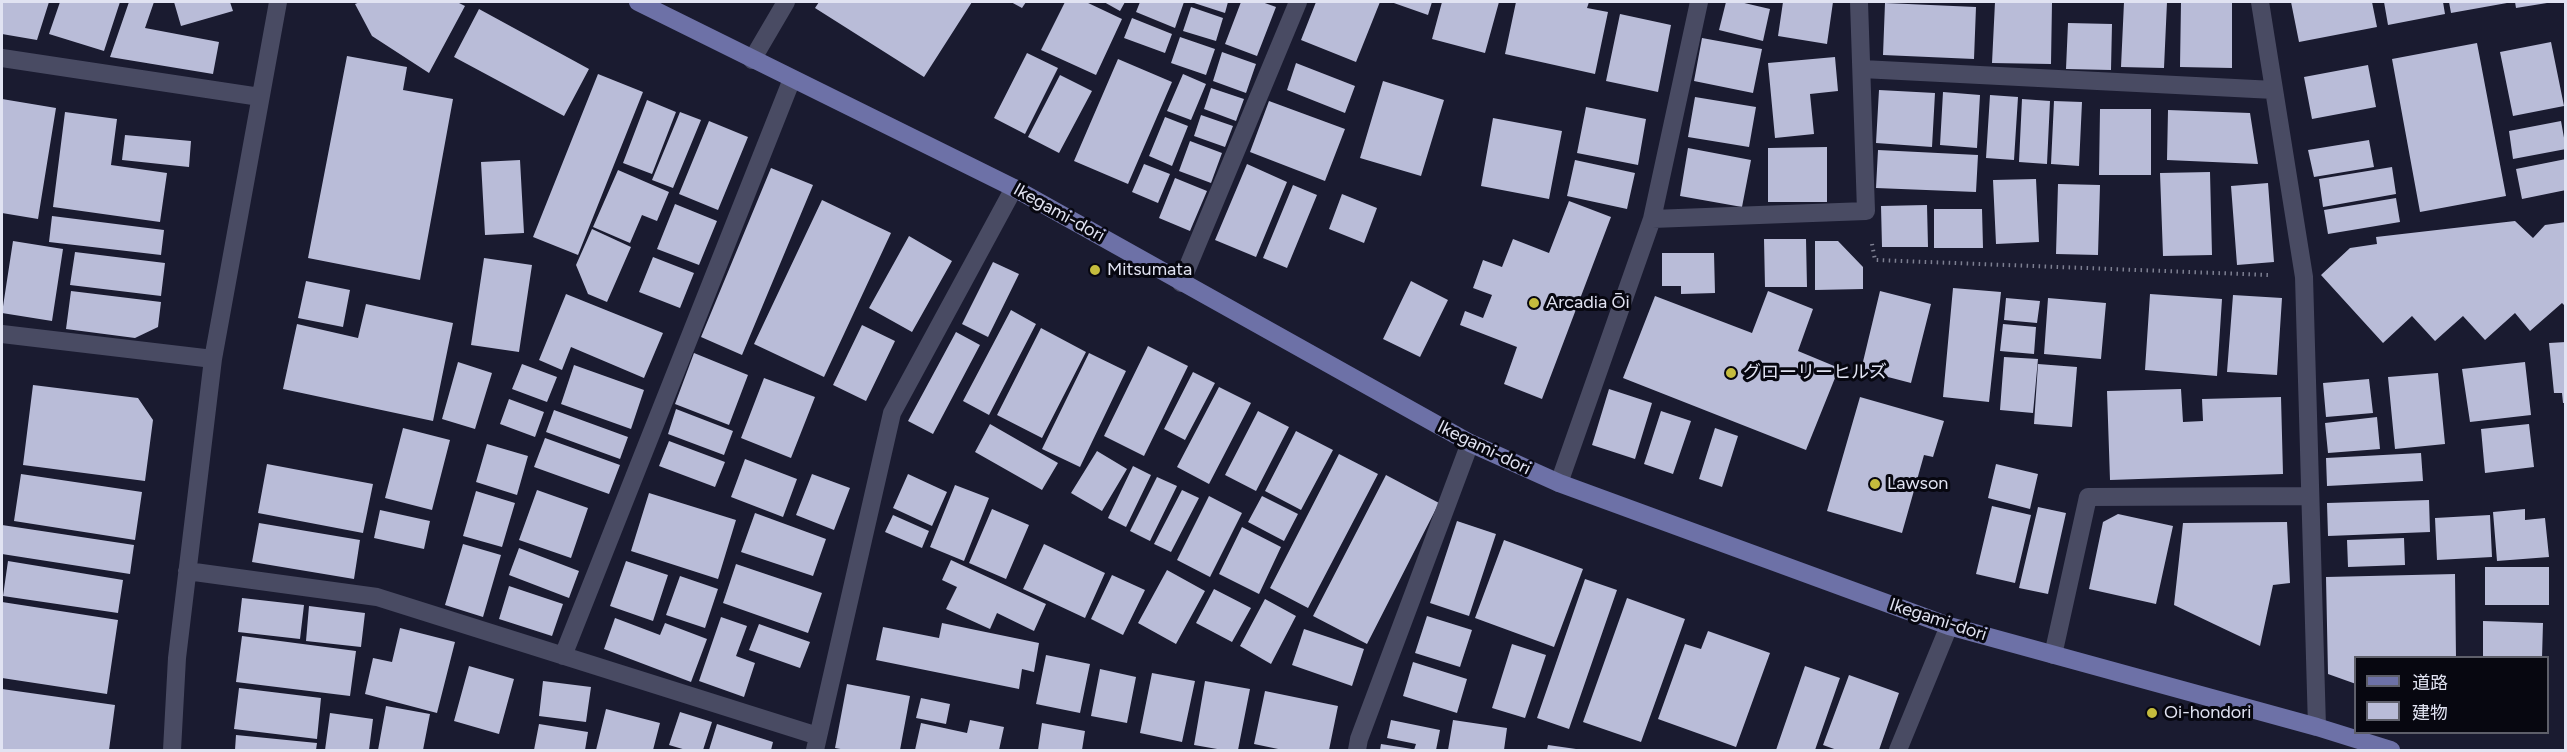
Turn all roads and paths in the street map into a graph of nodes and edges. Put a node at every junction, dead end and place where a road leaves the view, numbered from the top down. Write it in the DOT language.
graph roads {
  1 [pos="278,2"];
  2 [pos="639,2"];
  3 [pos="786,2"];
  4 [pos="1298,2"];
  5 [pos="1699,2"];
  6 [pos="1859,2"];
  7 [pos="2260,2"];
  8 [pos="2,58"];
  9 [pos="752,60"];
  10 [pos="1862,69"];
  11 [pos="792,79"];
  12 [pos="2274,90"];
  13 [pos="260,97"];
  14 [pos="1014,188"];
  15 [pos="1866,211"];
  16 [pos="1652,219"];
  17 [pos="2304,277"];
  18 [pos="1181,283"];
  19 [pos="2,337"];
  20 [pos="213,359"];
  21 [pos="1470,443"];
  22 [pos="1559,483"];
  23 [pos="2309,496"];
  24 [pos="187,571"];
  25 [pos="1949,626"];
  26 [pos="2053,655"];
  27 [pos="564,656"];
  28 [pos="2317,727"];
  29 [pos="816,743"];
  30 [pos="172,750"];
  31 [pos="1357,750"];
  32 [pos="1898,750"];
  33 [pos="2391,750"];
  1 -- 13 [label="street"];
  2 -- 9 [label="main road, Ikegami-dori"];
  3 -- 9 [label="street"];
  4 -- 18 [label="street"];
  5 -- 16 [label="street"];
  6 -- 10 [label="street"];
  7 -- 12 [label="street"];
  8 -- 13 [label="street"];
  9 -- 11 [label="main road, Ikegami-dori"];
  10 -- 12 [label="street"];
  10 -- 15 [label="street"];
  11 -- 14 [label="main road, Ikegami-dori"];
  11 -- 27 [label="street"];
  12 -- 17 [label="street"];
  13 -- 20 [label="street"];
  14 -- 18 [label="main road, Ikegami-dori"];
  14 -- 29 [label="street"];
  15 -- 16 [label="street"];
  15 -- 17 [label="path"];
  16 -- 22 [label="street"];
  17 -- 23 [label="street"];
  18 -- 21 [label="main road, Ikegami-dori"];
  19 -- 20 [label="street"];
  20 -- 24 [label="street"];
  21 -- 22 [label="main road, Ikegami-dori"];
  21 -- 31 [label="street"];
  22 -- 25 [label="main road, Ikegami-dori"];
  23 -- 26 [label="street"];
  23 -- 28 [label="street"];
  24 -- 27 [label="street"];
  24 -- 30 [label="street"];
  25 -- 26 [label="main road, Ikegami-dori"];
  25 -- 32 [label="street"];
  26 -- 28 [label="main road, Ikegami-dori"];
  27 -- 29 [label="street"];
  28 -- 33 [label="main road, Ikegami-dori"];
}
